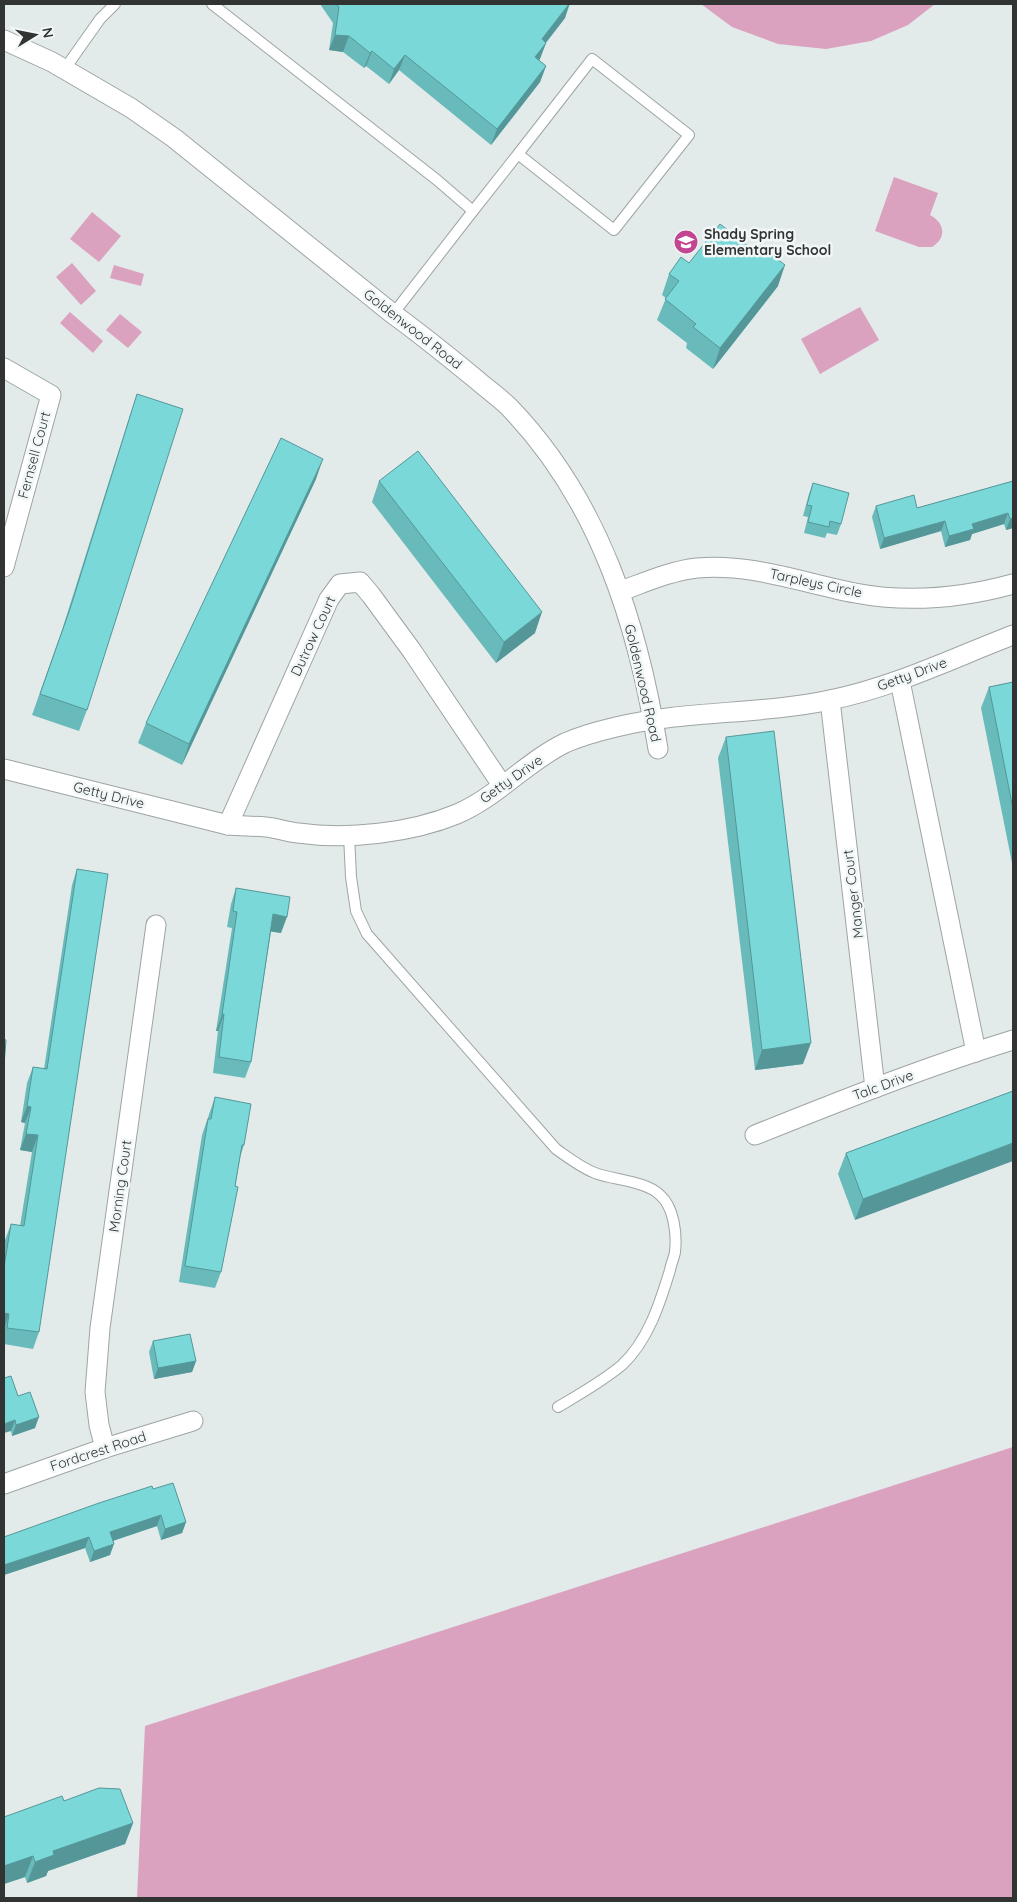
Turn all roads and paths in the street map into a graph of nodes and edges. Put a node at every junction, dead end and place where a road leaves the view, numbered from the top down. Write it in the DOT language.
graph roads {
  1 [pos="115,4"];
  2 [pos="212,4"];
  3 [pos="4,40"];
  4 [pos="64,70"];
  5 [pos="518,154"];
  6 [pos="473,211"];
  7 [pos="393,314"];
  8 [pos="4,368"];
  9 [pos="4,567"];
  10 [pos="1013,584"];
  11 [pos="621,591"];
  12 [pos="1013,635"];
  13 [pos="900,681"];
  14 [pos="830,700"];
  15 [pos="654,719"];
  16 [pos="658,749"];
  17 [pos="4,769"];
  18 [pos="502,785"];
  19 [pos="228,825"];
  20 [pos="349,834"];
  21 [pos="156,924"];
  22 [pos="1013,1040"];
  23 [pos="976,1052"];
  24 [pos="875,1088"];
  25 [pos="755,1135"];
  26 [pos="558,1407"];
  27 [pos="193,1421"];
  28 [pos="105,1448"];
  29 [pos="4,1484"];
  1 -- 4 [label="lane"];
  2 -- 6 [label="lane"];
  3 -- 4 [label="street, Goldenwood Road"];
  4 -- 7 [label="street, Goldenwood Road"];
  5 -- 5 [label="lane"];
  5 -- 6 [label="lane"];
  6 -- 7 [label="lane"];
  7 -- 11 [label="street, Goldenwood Road"];
  8 -- 9 [label="street, Fernsell Court"];
  10 -- 11 [label="street, Tarpleys Circle"];
  11 -- 15 [label="street, Goldenwood Road"];
  12 -- 13 [label="street, Getty Drive"];
  13 -- 14 [label="street, Getty Drive"];
  13 -- 23 [label="street"];
  14 -- 15 [label="street, Getty Drive"];
  14 -- 24 [label="street, Manger Court"];
  15 -- 16 [label="street, Goldenwood Road"];
  15 -- 18 [label="street, Getty Drive"];
  17 -- 19 [label="street, Getty Drive"];
  18 -- 19 [label="street, Dutrow Court"];
  18 -- 20 [label="street, Getty Drive"];
  19 -- 20 [label="street, Getty Drive"];
  20 -- 26 [label="lane"];
  21 -- 28 [label="street, Morning Court"];
  22 -- 23 [label="street, Talc Drive"];
  23 -- 24 [label="street, Talc Drive"];
  24 -- 25 [label="street, Talc Drive"];
  27 -- 28 [label="street, Fordcrest Road"];
  28 -- 29 [label="street, Fordcrest Road"];
}
